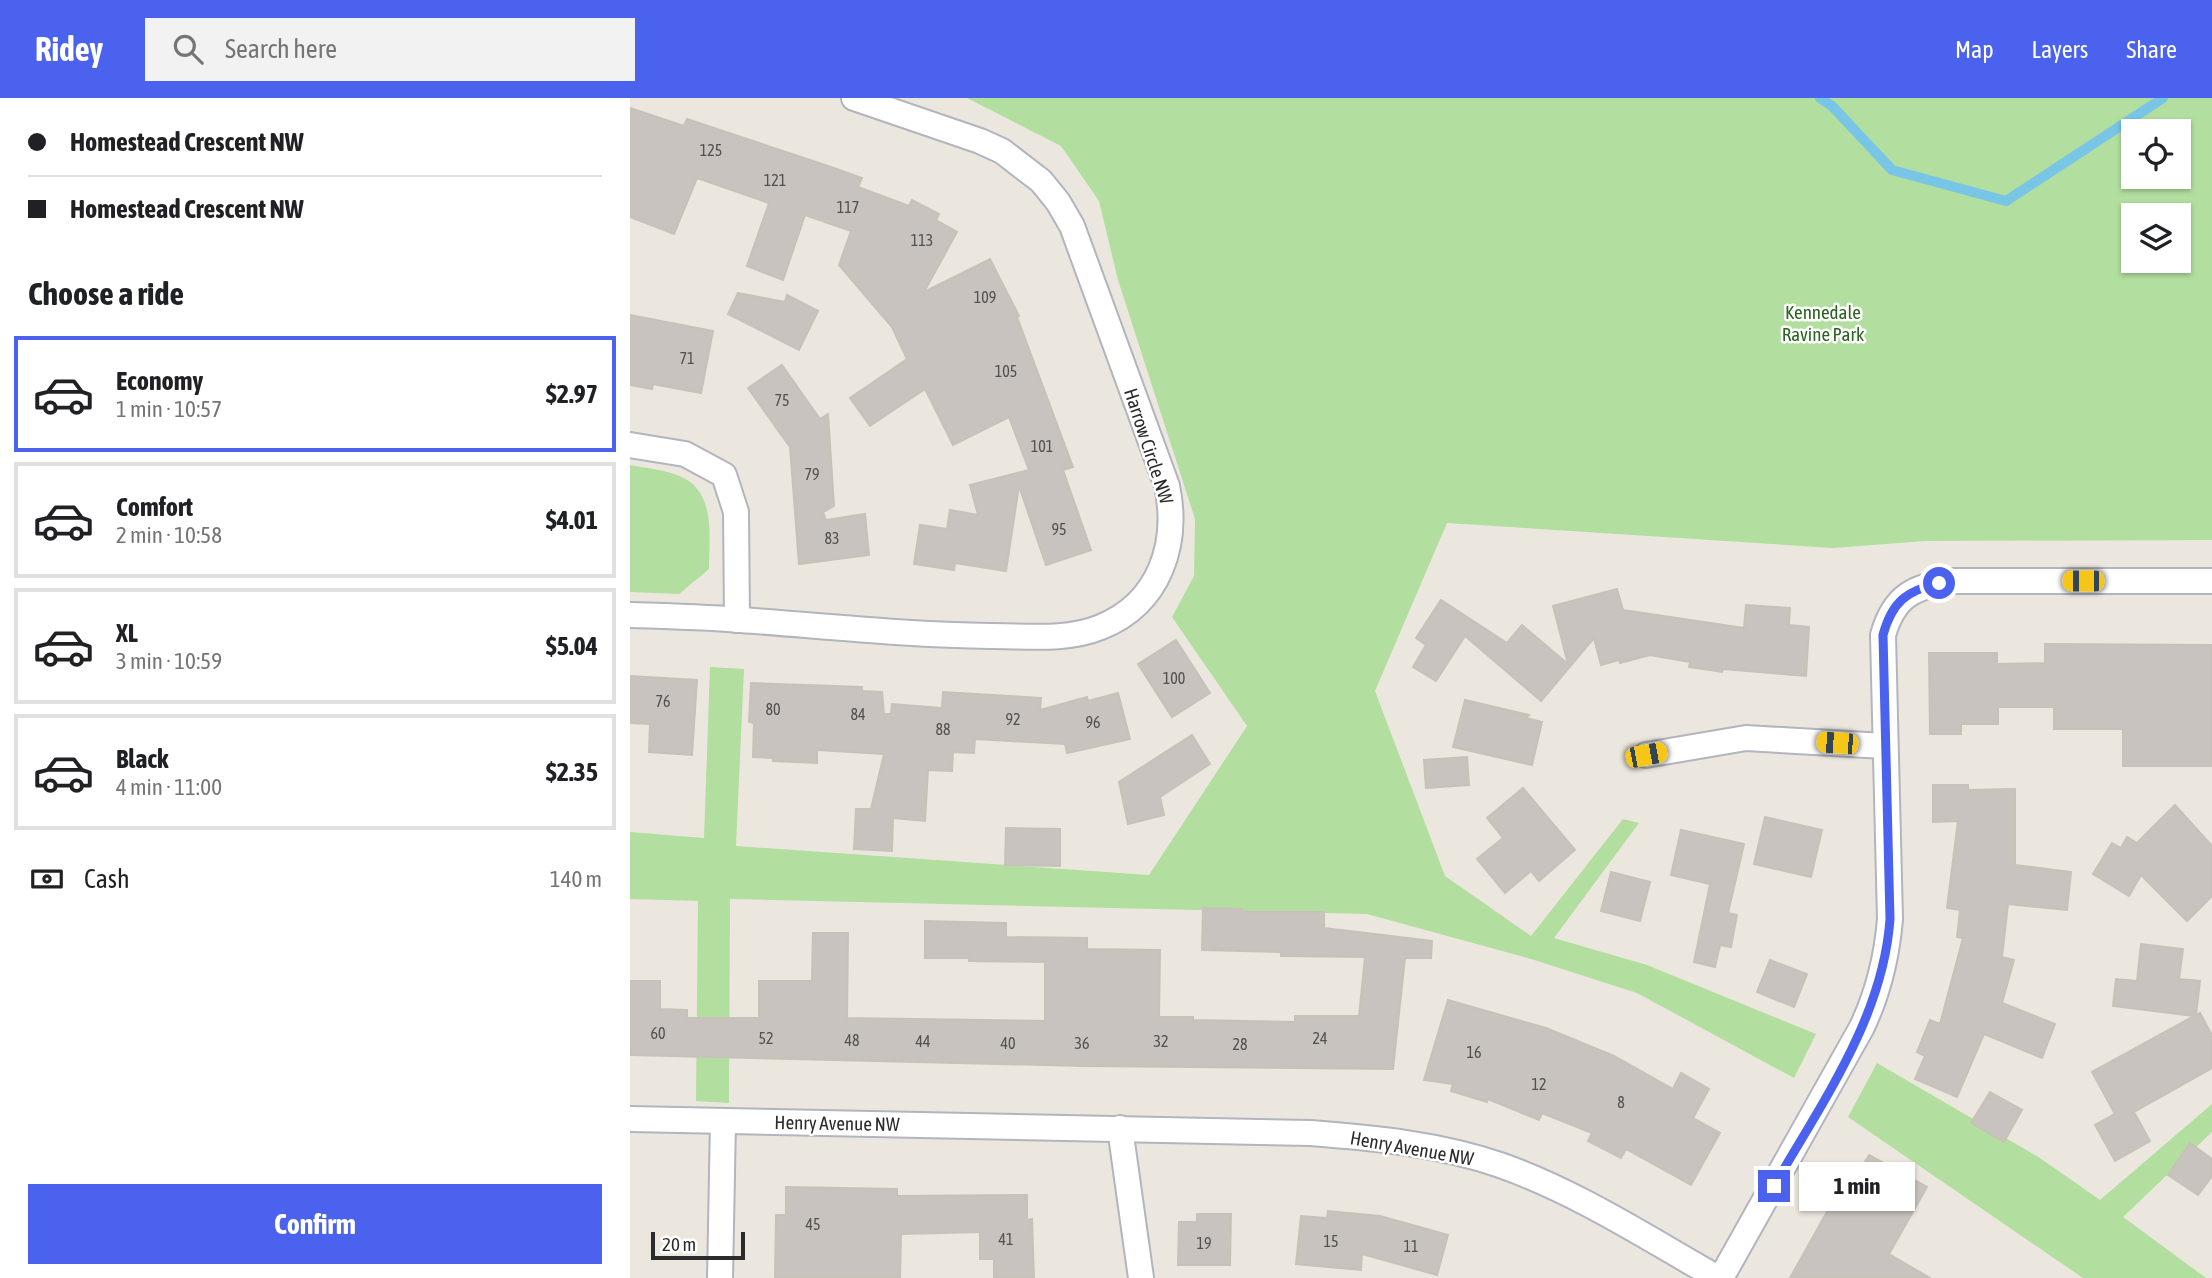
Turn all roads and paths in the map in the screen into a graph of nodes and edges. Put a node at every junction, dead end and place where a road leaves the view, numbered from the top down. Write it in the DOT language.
graph roads {
  1 [pos="854,98"];
  2 [pos="630,446"];
  3 [pos="2212,581"];
  4 [pos="630,615"];
  5 [pos="737,620"];
  6 [pos="1884,746"];
  7 [pos="1646,755"];
  8 [pos="630,1119"];
  9 [pos="723,1121"];
  10 [pos="1120,1128"];
  11 [pos="720,1278"];
  12 [pos="1141,1278"];
  13 [pos="1719,1278"];
  1 -- 5 [label="street, Harrow Circle NW"];
  2 -- 5 [label="street"];
  3 -- 6 [label="street"];
  4 -- 5 [label="street, Harrow Circle NW"];
  6 -- 7 [label="street"];
  6 -- 13 [label="street"];
  8 -- 9 [label="street, Henry Avenue NW"];
  9 -- 10 [label="street, Henry Avenue NW"];
  9 -- 11 [label="street"];
  10 -- 12 [label="street"];
  10 -- 13 [label="street, Henry Avenue NW"];
}
